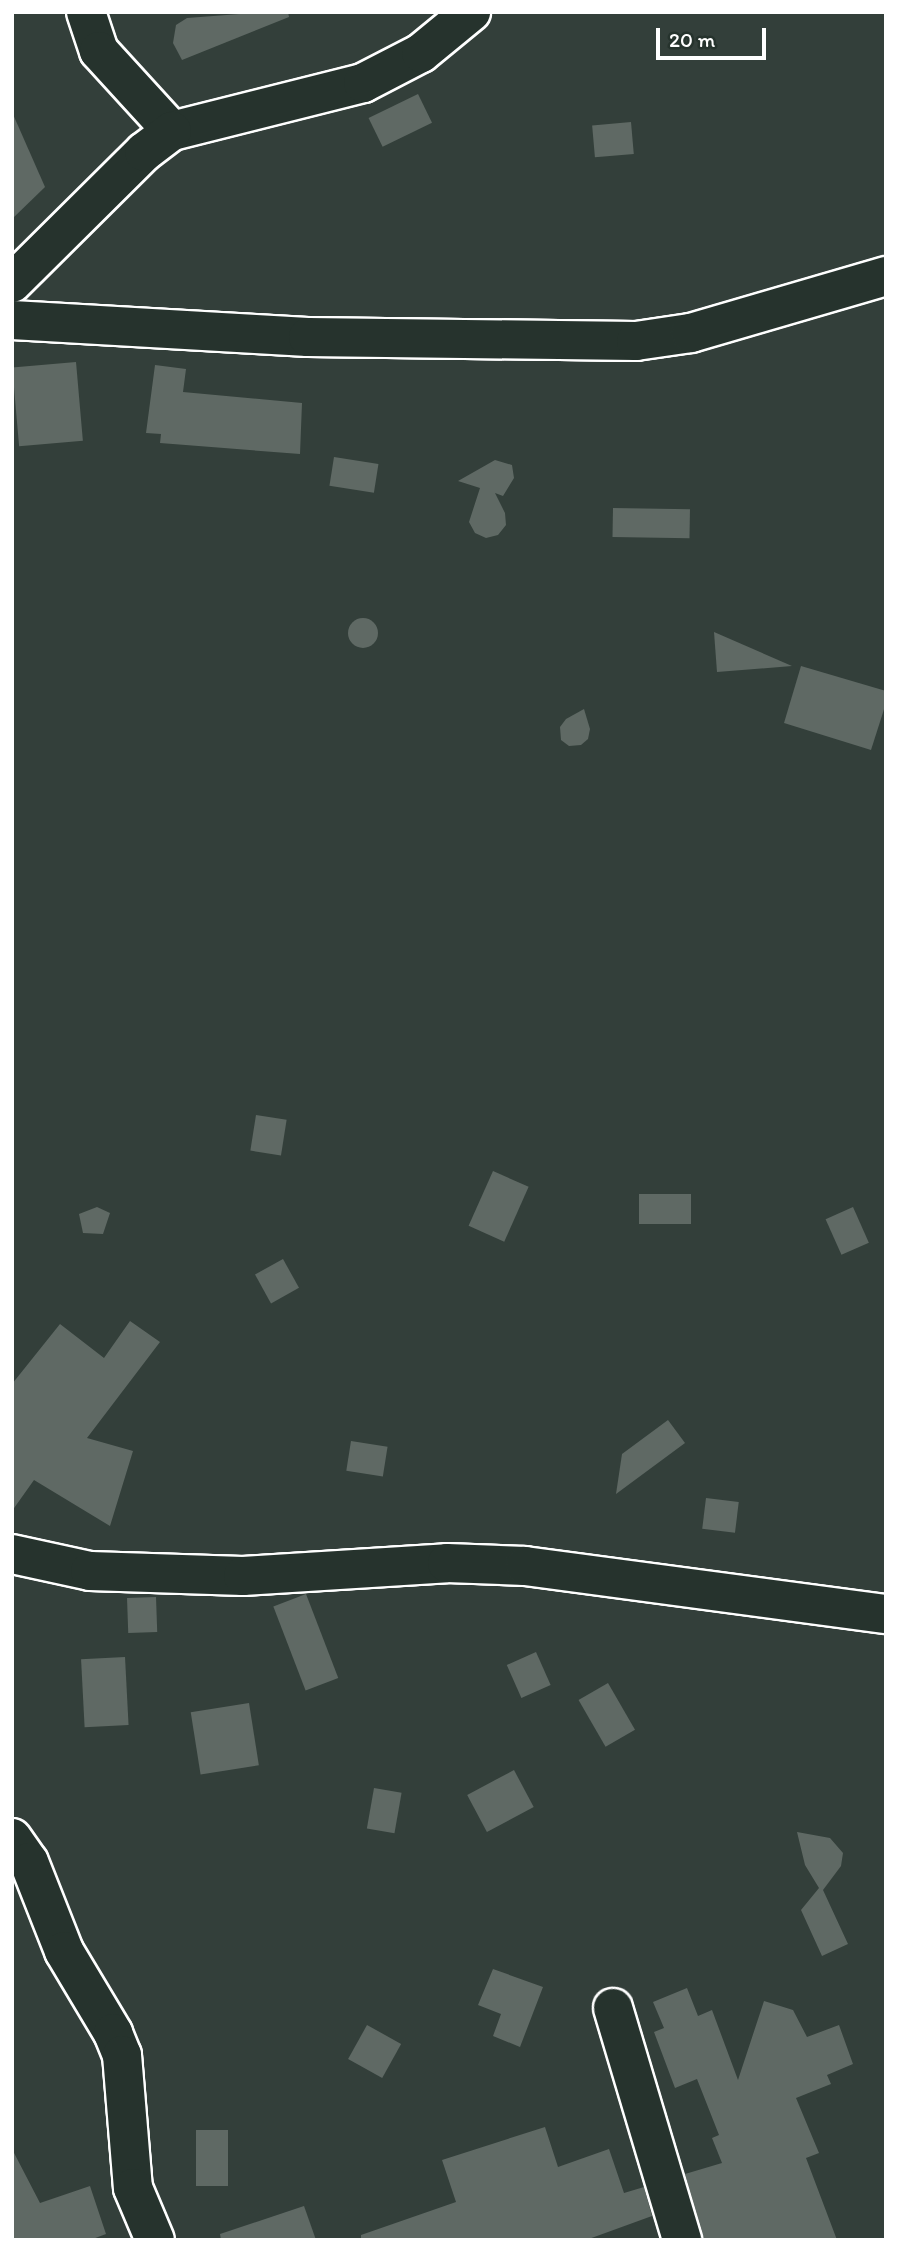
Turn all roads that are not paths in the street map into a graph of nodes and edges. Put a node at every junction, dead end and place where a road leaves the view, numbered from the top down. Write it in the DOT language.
graph roads {
  1 [pos="86,12"];
  2 [pos="471,12"];
  3 [pos="172,131"];
  4 [pos="886,276"];
  5 [pos="12,284"];
  6 [pos="12,320"];
  7 [pos="12,1554"];
  8 [pos="886,1614"];
  9 [pos="12,1838"];
  10 [pos="613,2008"];
  11 [pos="155,2240"];
  12 [pos="682,2240"];
  1 -- 3 [label="street"];
  2 -- 3 [label="street"];
  3 -- 5 [label="street"];
  4 -- 6 [label="street"];
  7 -- 8 [label="street"];
  9 -- 11 [label="street"];
  10 -- 12 [label="street"];
}
